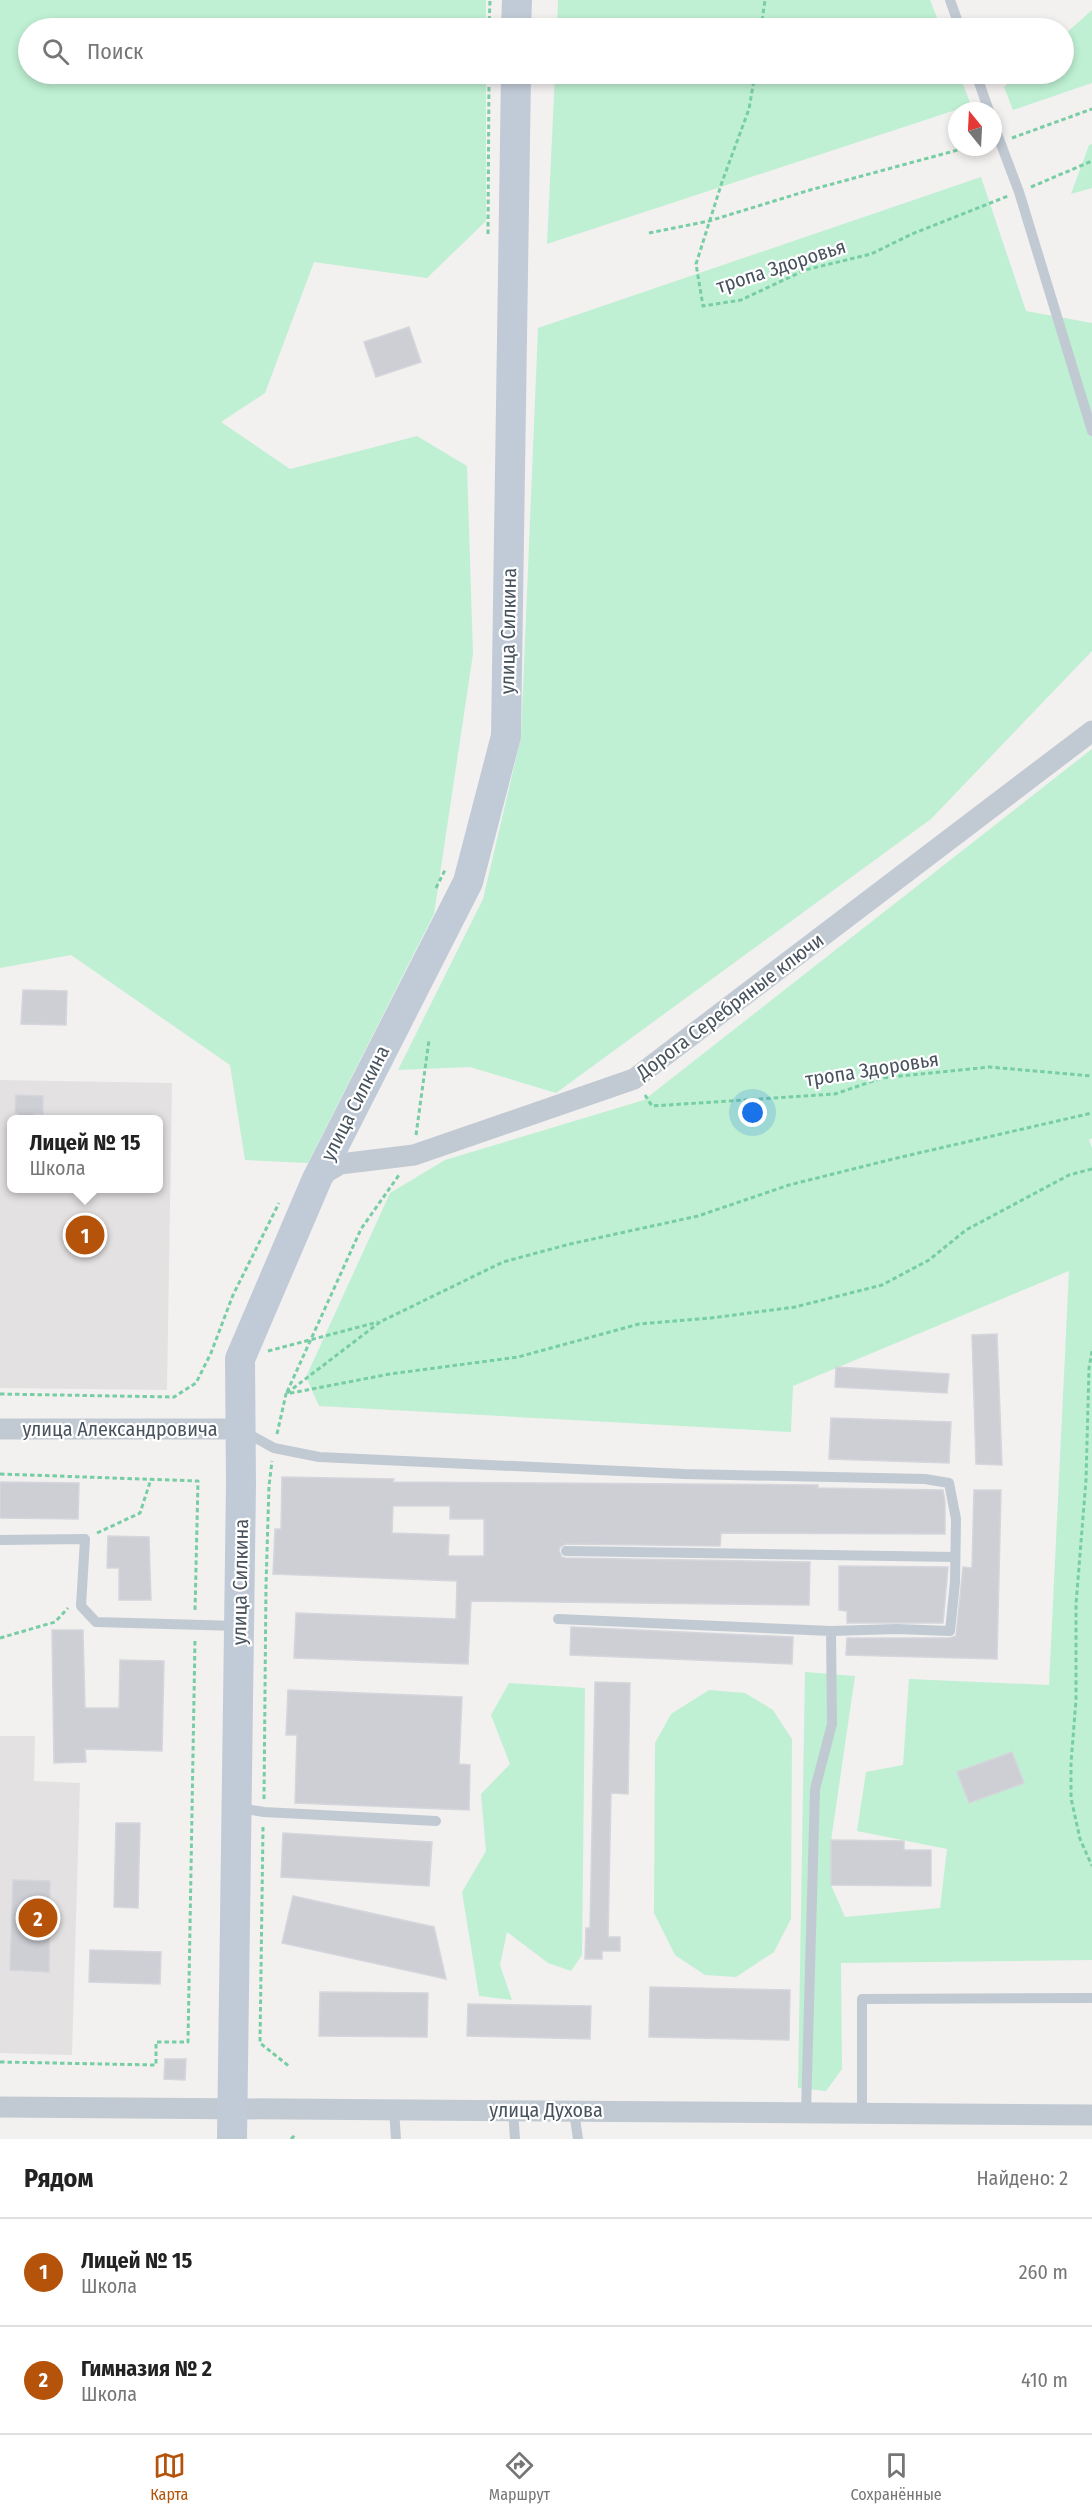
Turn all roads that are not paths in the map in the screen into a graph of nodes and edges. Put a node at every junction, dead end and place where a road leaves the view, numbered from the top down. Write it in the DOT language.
graph roads {
  1 [pos="517,0"];
  2 [pos="950,0"];
  3 [pos="516,18"];
  4 [pos="956,18"];
  5 [pos="516,84"];
  6 [pos="980,84"];
  7 [pos="986,102"];
  8 [pos="1002,147"];
  9 [pos="1092,431"];
  10 [pos="1092,731"];
  11 [pos="317,1179"];
  12 [pos="0,1429"];
  13 [pos="240,1429"];
  14 [pos="0,1540"];
  15 [pos="566,1551"];
  16 [pos="955,1557"];
  17 [pos="558,1619"];
  18 [pos="239,1626"];
  19 [pos="831,1631"];
  20 [pos="250,1810"];
  21 [pos="436,1821"];
  22 [pos="1092,1998"];
  23 [pos="0,2107"];
  24 [pos="232,2108"];
  25 [pos="394,2109"];
  26 [pos="513,2110"];
  27 [pos="574,2111"];
  28 [pos="806,2113"];
  29 [pos="862,2113"];
  30 [pos="1092,2115"];
  31 [pos="232,2139"];
  32 [pos="396,2139"];
  33 [pos="515,2139"];
  34 [pos="578,2139"];
  1 -- 3 [label="main road"];
  2 -- 4 [label="lane"];
  5 -- 11 [label="main road, улица Силкина"];
  6 -- 7 [label="lane"];
  8 -- 9 [label="lane"];
  10 -- 11 [label="street, Дорога Серебряные ключи"];
  11 -- 13 [label="main road, улица Силкина"];
  12 -- 13 [label="street, улица Александровича"];
  13 -- 16 [label="lane"];
  13 -- 18 [label="main road, улица Силкина"];
  14 -- 18 [label="lane"];
  15 -- 16 [label="lane"];
  16 -- 19 [label="lane"];
  17 -- 19 [label="lane"];
  18 -- 20 [label="main road, улица Силкина"];
  19 -- 28 [label="lane"];
  20 -- 21 [label="lane"];
  20 -- 24 [label="main road, улица Силкина"];
  22 -- 29 [label="lane"];
  23 -- 24 [label="street, улица Духова"];
  24 -- 25 [label="street, улица Духова"];
  24 -- 31 [label="main road, улица Силкина"];
  25 -- 26 [label="street, улица Духова"];
  25 -- 32 [label="lane"];
  26 -- 27 [label="street, улица Духова"];
  26 -- 33 [label="lane"];
  27 -- 28 [label="street, улица Духова"];
  27 -- 34 [label="lane"];
  28 -- 29 [label="street, улица Духова"];
  29 -- 30 [label="street, улица Духова"];
}
